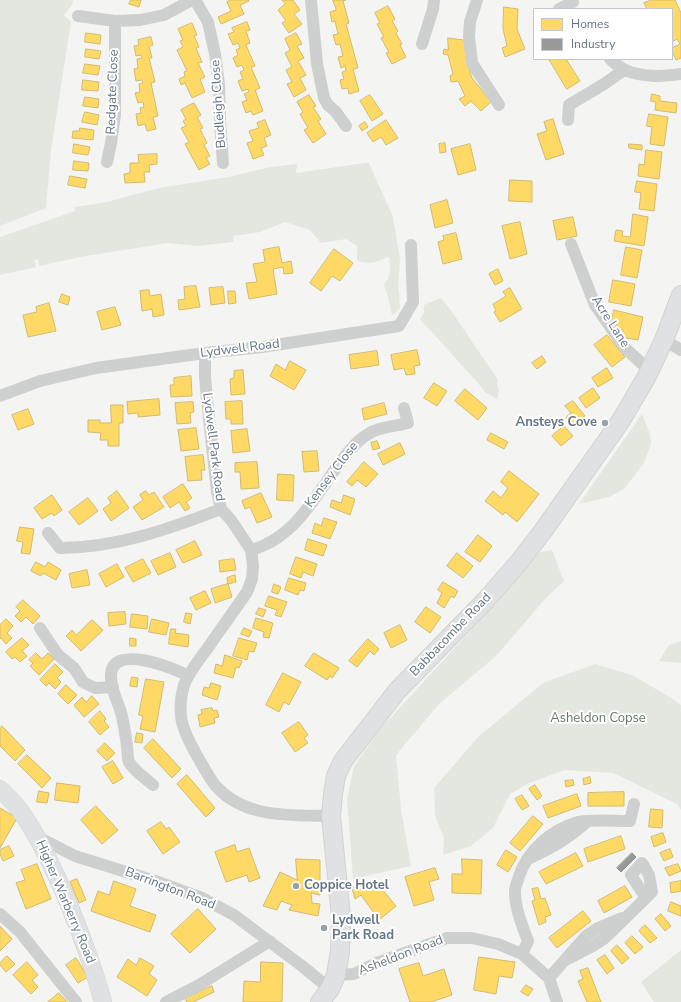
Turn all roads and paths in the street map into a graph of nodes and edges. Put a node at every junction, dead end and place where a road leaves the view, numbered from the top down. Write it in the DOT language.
graph roads {
  1 [pos="192,0"];
  2 [pos="196,0"];
  3 [pos="311,0"];
  4 [pos="434,0"];
  5 [pos="477,0"];
  6 [pos="573,4"];
  7 [pos="562,8"];
  8 [pos="78,16"];
  9 [pos="115,21"];
  10 [pos="422,44"];
  11 [pos="611,60"];
  12 [pos="624,70"];
  13 [pos="681,74"];
  14 [pos="500,105"];
  15 [pos="568,120"];
  16 [pos="346,126"];
  17 [pos="107,162"];
  18 [pos="223,164"];
  19 [pos="571,244"];
  20 [pos="411,245"];
  21 [pos="681,295"];
  22 [pos="664,340"];
  23 [pos="681,350"];
  24 [pos="205,353"];
  25 [pos="650,371"];
  26 [pos="0,396"];
  27 [pos="404,408"];
  28 [pos="221,508"];
  29 [pos="48,533"];
  30 [pos="251,550"];
  31 [pos="40,628"];
  32 [pos="188,676"];
  33 [pos="113,687"];
  34 [pos="153,785"];
  35 [pos="0,789"];
  36 [pos="634,804"];
  37 [pos="331,816"];
  38 [pos="38,837"];
  39 [pos="646,898"];
  40 [pos="0,914"];
  41 [pos="626,916"];
  42 [pos="598,928"];
  43 [pos="586,936"];
  44 [pos="605,938"];
  45 [pos="270,941"];
  46 [pos="593,946"];
  47 [pos="522,954"];
  48 [pos="564,961"];
  49 [pos="549,978"];
  50 [pos="329,989"];
  51 [pos="76,1002"];
  52 [pos="103,1002"];
  53 [pos="166,1002"];
  54 [pos="557,1002"];
  1 -- 9 [label="street"];
  2 -- 18 [label="street, Budleigh Close"];
  3 -- 16 [label="street"];
  4 -- 10 [label="street"];
  5 -- 14 [label="street"];
  6 -- 7 [label="street"];
  8 -- 9 [label="street"];
  9 -- 17 [label="street, Redgate Close"];
  11 -- 12 [label="street"];
  12 -- 13 [label="street"];
  12 -- 15 [label="street"];
  19 -- 25 [label="street, Acre Lane"];
  20 -- 24 [label="street, Lydwell Road"];
  21 -- 22 [label="main road, Babbacombe Road"];
  22 -- 23 [label="street"];
  22 -- 25 [label="main road, Babbacombe Road"];
  24 -- 26 [label="street, Lydwell Road"];
  24 -- 28 [label="street, Lydwell Park Road"];
  25 -- 37 [label="main road, Babbacombe Road"];
  27 -- 30 [label="street, Kensey Close"];
  28 -- 29 [label="street"];
  28 -- 30 [label="street, Lydwell Park Road"];
  30 -- 32 [label="street, Lydwell Park Road"];
  31 -- 33 [label="street"];
  32 -- 33 [label="street"];
  32 -- 37 [label="street, Lydwell Park Road"];
  33 -- 34 [label="street"];
  35 -- 38 [label="street, Higher Warberry Road"];
  36 -- 47 [label="street"];
  37 -- 50 [label="main road, Babbacombe Road"];
  38 -- 45 [label="street, Barrington Road"];
  38 -- 52 [label="street, Higher Warberry Road"];
  39 -- 41 [label="street"];
  40 -- 51 [label="street"];
  41 -- 42 [label="street"];
  41 -- 44 [label="street"];
  42 -- 43 [label="street"];
  42 -- 44 [label="street"];
  43 -- 46 [label="street"];
  43 -- 48 [label="street"];
  44 -- 46 [label="street"];
  45 -- 50 [label="street, Barrington Road"];
  45 -- 53 [label="street"];
  46 -- 48 [label="street"];
  47 -- 49 [label="street, Asheldon Road"];
  47 -- 50 [label="street, Asheldon Road"];
  48 -- 49 [label="street"];
  49 -- 54 [label="street, Asheldon Road"];
}
